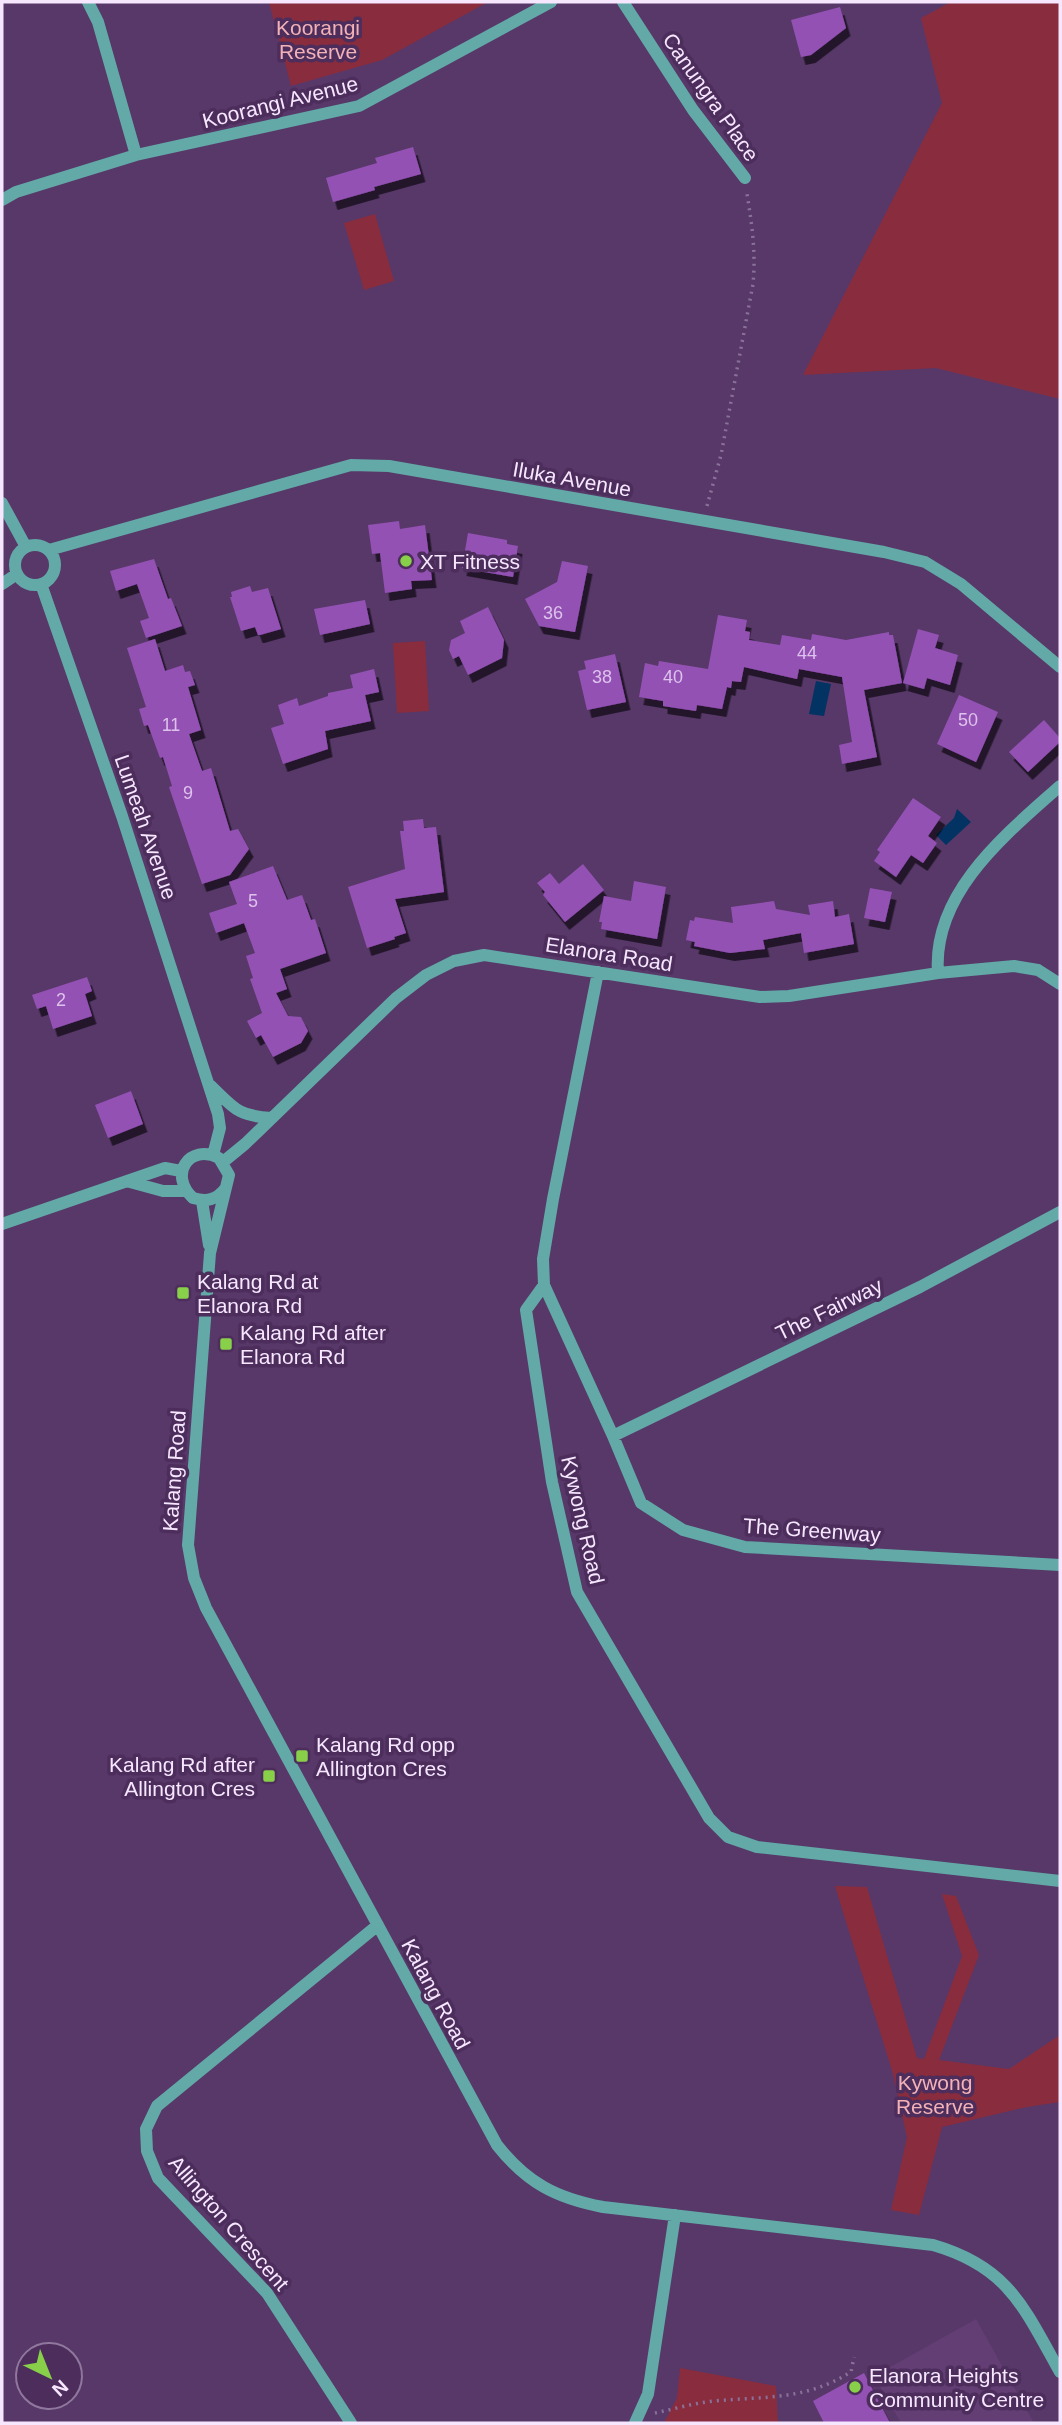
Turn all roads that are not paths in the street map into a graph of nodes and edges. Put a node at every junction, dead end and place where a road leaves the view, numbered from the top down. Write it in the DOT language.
graph roads {
  1 [pos="88,2"];
  2 [pos="551,2"];
  3 [pos="623,2"];
  4 [pos="136,155"];
  5 [pos="745,178"];
  6 [pos="2,200"];
  7 [pos="2,503"];
  8 [pos="26,547"];
  9 [pos="49,550"];
  10 [pos="17,574"];
  11 [pos="2,584"];
  12 [pos="41,584"];
  13 [pos="1060,667"];
  14 [pos="1060,786"];
  15 [pos="598,972"];
  16 [pos="938,973"];
  17 [pos="1060,984"];
  18 [pos="209,1084"];
  19 [pos="272,1118"];
  20 [pos="218,1158"];
  21 [pos="181,1171"];
  22 [pos="129,1182"];
  23 [pos="225,1189"];
  24 [pos="185,1191"];
  25 [pos="202,1201"];
  26 [pos="1060,1212"];
  27 [pos="2,1224"];
  28 [pos="210,1253"];
  29 [pos="544,1285"];
  30 [pos="613,1436"];
  31 [pos="1060,1565"];
  32 [pos="1060,1881"];
  33 [pos="378,1925"];
  34 [pos="675,2215"];
  35 [pos="1060,2372"];
  36 [pos="637,2420"];
  37 [pos="351,2423"];
  1 -- 4 [label="street"];
  2 -- 4 [label="street, Koorangi Avenue"];
  3 -- 5 [label="street, Canungra Place"];
  4 -- 6 [label="street, Koorangi Avenue"];
  7 -- 8 [label="street"];
  8 -- 9 [label="street"];
  8 -- 10 [label="street"];
  9 -- 12 [label="street"];
  9 -- 13 [label="street, Iluka Avenue"];
  10 -- 11 [label="street"];
  10 -- 12 [label="street"];
  12 -- 18 [label="street, Lumeah Avenue"];
  14 -- 16 [label="street"];
  15 -- 16 [label="street, Elanora Road"];
  15 -- 19 [label="street, Elanora Road"];
  15 -- 29 [label="street, Kywong Road"];
  16 -- 17 [label="street, Elanora Road"];
  18 -- 19 [label="street"];
  18 -- 20 [label="street"];
  19 -- 20 [label="street, Elanora Road"];
  20 -- 21 [label="street"];
  20 -- 23 [label="street"];
  21 -- 22 [label="street"];
  21 -- 24 [label="street"];
  22 -- 24 [label="street"];
  22 -- 27 [label="street"];
  23 -- 25 [label="street"];
  23 -- 28 [label="street, Kalang Road"];
  24 -- 25 [label="street"];
  25 -- 28 [label="street, Kalang Road"];
  26 -- 30 [label="street, The Fairway"];
  28 -- 33 [label="street, Kalang Road"];
  29 -- 30 [label="street, The Greenway"];
  29 -- 32 [label="street, Kywong Road"];
  30 -- 31 [label="street, The Greenway"];
  33 -- 34 [label="street, Kalang Road"];
  33 -- 37 [label="street, Allington Crescent"];
  34 -- 35 [label="street, Kalang Road"];
  34 -- 36 [label="street"];
}
